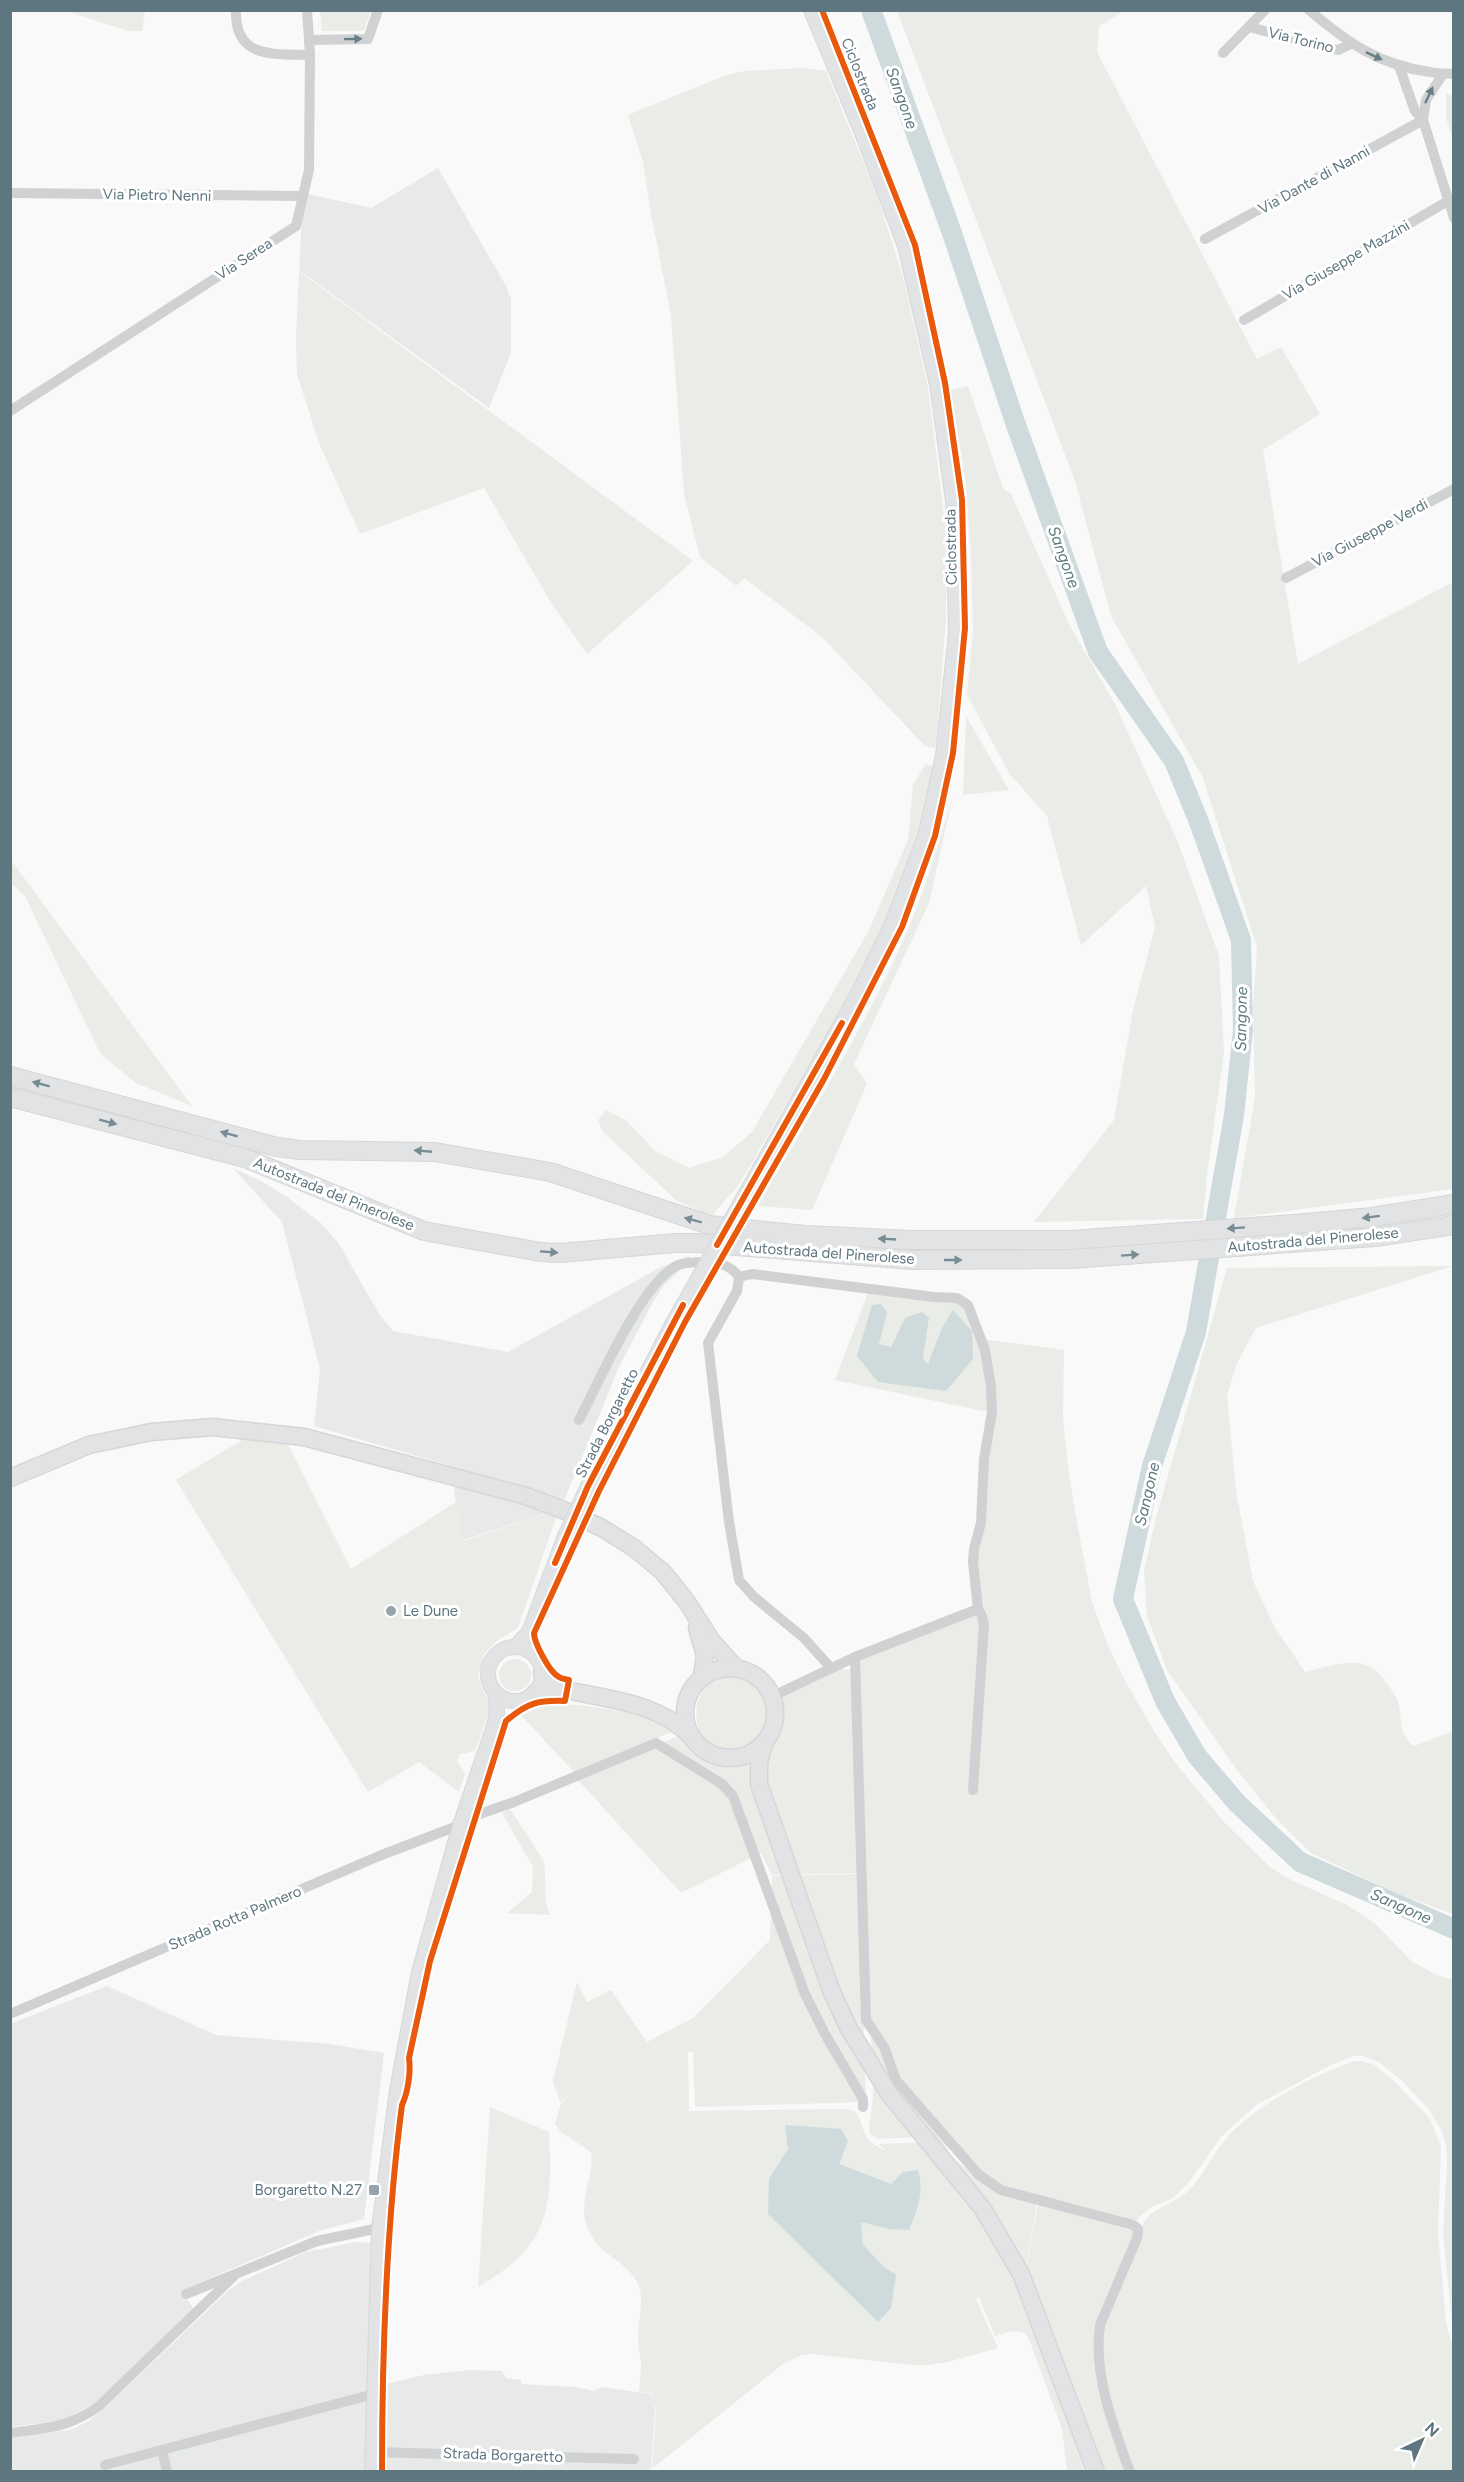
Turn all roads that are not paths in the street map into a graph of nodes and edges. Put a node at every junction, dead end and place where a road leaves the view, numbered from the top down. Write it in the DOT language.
graph roads {
  1 [pos="236,10"];
  2 [pos="307,10"];
  3 [pos="378,10"];
  4 [pos="811,10"];
  5 [pos="1265,10"];
  6 [pos="1310,10"];
  7 [pos="1250,27"];
  8 [pos="309,40"];
  9 [pos="1351,44"];
  10 [pos="1223,53"];
  11 [pos="310,55"];
  12 [pos="1399,66"];
  13 [pos="1448,74"];
  14 [pos="1423,120"];
  15 [pos="10,193"];
  16 [pos="303,196"];
  17 [pos="1448,201"];
  18 [pos="1454,218"];
  19 [pos="1205,239"];
  20 [pos="1244,320"];
  21 [pos="10,411"];
  22 [pos="1454,489"];
  23 [pos="1286,578"];
  24 [pos="10,1076"];
  25 [pos="10,1097"];
  26 [pos="1454,1204"];
  27 [pos="1454,1226"];
  28 [pos="739,1277"];
  29 [pos="579,1420"];
  30 [pos="10,1478"];
  31 [pos="687,1602"];
  32 [pos="978,1609"];
  33 [pos="529,1632"];
  34 [pos="515,1647"];
  35 [pos="529,1651"];
  36 [pos="855,1658"];
  37 [pos="736,1668"];
  38 [pos="831,1668"];
  39 [pos="542,1673"];
  40 [pos="702,1677"];
  41 [pos="567,1690"];
  42 [pos="496,1693"];
  43 [pos="535,1693"];
  44 [pos="688,1696"];
  45 [pos="773,1696"];
  46 [pos="515,1701"];
  47 [pos="647,1708"];
  48 [pos="494,1726"];
  49 [pos="693,1739"];
  50 [pos="764,1744"];
  51 [pos="722,1757"];
  52 [pos="759,1784"];
  53 [pos="973,1790"];
  54 [pos="460,1825"];
  55 [pos="10,2014"];
  56 [pos="863,2108"];
  57 [pos="379,2228"];
  58 [pos="234,2276"];
  59 [pos="186,2294"];
  60 [pos="374,2394"];
  61 [pos="10,2433"];
  62 [pos="162,2450"];
  63 [pos="372,2452"];
  64 [pos="634,2459"];
  65 [pos="105,2465"];
  66 [pos="167,2472"];
  67 [pos="372,2472"];
  68 [pos="1096,2472"];
  69 [pos="1130,2472"];
  1 -- 11 [label="street"];
  2 -- 8 [label="street, Via Serea"];
  8 -- 3 [label="street, one-way"];
  4 -- 33 [label="street, Strada Borgaretto, bridge"];
  5 -- 7 [label="street, Via Torino"];
  6 -- 9 [label="street, Via Torino"];
  7 -- 9 [label="street, Via Torino"];
  7 -- 10 [label="street, Via Torino"];
  8 -- 11 [label="street, Via Serea"];
  9 -- 12 [label="street, Via Torino, one-way"];
  11 -- 16 [label="street, Via Serea"];
  12 -- 13 [label="street, Via Torino"];
  12 -- 14 [label="street"];
  14 -- 13 [label="street, one-way"];
  14 -- 17 [label="street"];
  14 -- 19 [label="street, Via Dante di Nanni"];
  15 -- 16 [label="street, Via Pietro Nenni"];
  16 -- 21 [label="street, Via Serea"];
  17 -- 18 [label="street"];
  17 -- 20 [label="street, Via Giuseppe Mazzini"];
  22 -- 23 [label="street, Via Giuseppe Verdi"];
  26 -- 24 [label="highway, Autostrada del Pinerolese, one-way"];
  25 -- 27 [label="highway, Autostrada del Pinerolese, one-way"];
  28 -- 29 [label="street"];
  28 -- 32 [label="street"];
  28 -- 38 [label="street"];
  30 -- 31 [label="main road"];
  31 -- 37 [label="main road"];
  31 -- 40 [label="main road"];
  32 -- 36 [label="street"];
  32 -- 53 [label="street"];
  33 -- 34 [label="street, Strada Borgaretto"];
  33 -- 35 [label="street, Strada Borgaretto"];
  34 -- 35 [label="street"];
  34 -- 42 [label="street"];
  35 -- 39 [label="street"];
  36 -- 38 [label="street"];
  36 -- 69 [label="street"];
  37 -- 40 [label="main road"];
  37 -- 45 [label="main road"];
  38 -- 45 [label="street"];
  39 -- 41 [label="main road"];
  39 -- 43 [label="street"];
  40 -- 44 [label="main road"];
  41 -- 43 [label="main road"];
  41 -- 47 [label="main road"];
  42 -- 46 [label="street"];
  42 -- 48 [label="street"];
  43 -- 46 [label="street"];
  44 -- 47 [label="main road"];
  44 -- 49 [label="main road"];
  45 -- 50 [label="main road"];
  46 -- 48 [label="street"];
  47 -- 49 [label="main road"];
  48 -- 54 [label="street"];
  49 -- 51 [label="main road"];
  50 -- 51 [label="main road"];
  50 -- 52 [label="main road"];
  51 -- 52 [label="main road"];
  52 -- 68 [label="main road"];
  54 -- 55 [label="street, Strada Rotta Palmero"];
  54 -- 56 [label="street, Strada Rotta Palmero"];
  54 -- 57 [label="street"];
  57 -- 58 [label="street"];
  57 -- 60 [label="street"];
  58 -- 59 [label="street"];
  58 -- 61 [label="street"];
  60 -- 62 [label="street"];
  60 -- 63 [label="street"];
  62 -- 65 [label="street"];
  62 -- 66 [label="street"];
  63 -- 64 [label="street, Strada Borgaretto"];
  63 -- 67 [label="street"];
}
